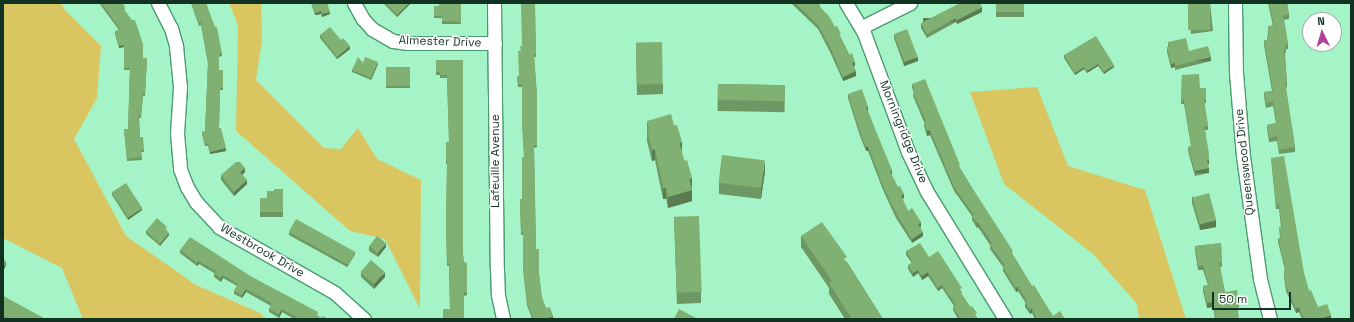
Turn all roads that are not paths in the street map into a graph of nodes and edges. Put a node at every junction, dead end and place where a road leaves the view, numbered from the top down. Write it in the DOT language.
graph roads {
  1 [pos="158,3"];
  2 [pos="354,3"];
  3 [pos="494,3"];
  4 [pos="846,3"];
  5 [pos="910,3"];
  6 [pos="1235,3"];
  7 [pos="862,27"];
  8 [pos="495,43"];
  9 [pos="364,319"];
  10 [pos="503,319"];
  11 [pos="1005,319"];
  12 [pos="1270,319"];
  1 -- 9 [label="street, Westbrook Drive"];
  2 -- 8 [label="street, Almester Drive"];
  3 -- 8 [label="street, Lafeuille Avenue"];
  4 -- 7 [label="street, Morningridge Drive"];
  5 -- 7 [label="street"];
  6 -- 12 [label="street, Queenswood Drive"];
  7 -- 11 [label="street, Morningridge Drive"];
  8 -- 10 [label="street, Lafeuille Avenue"];
}
